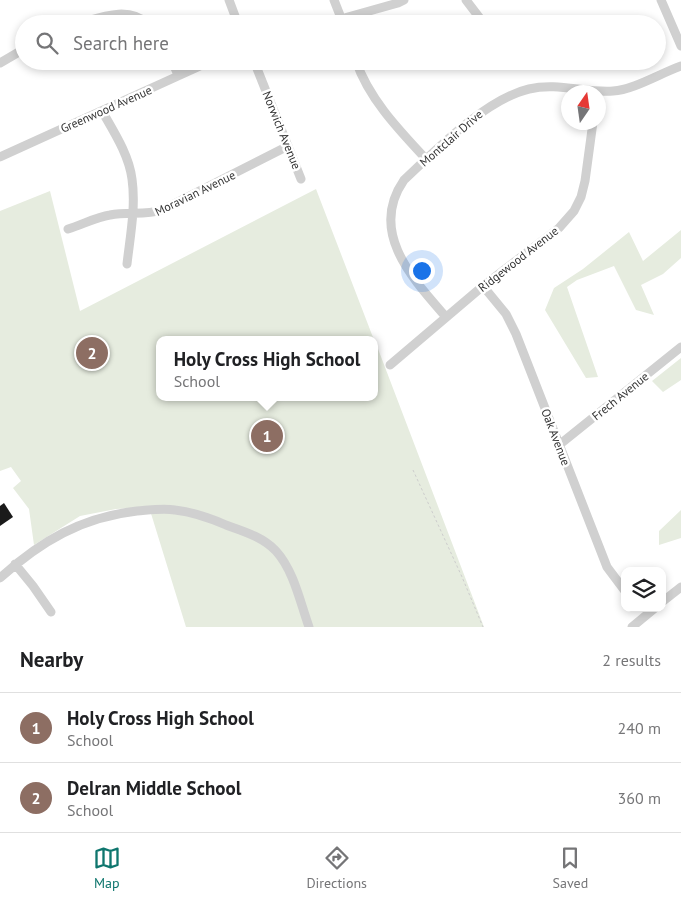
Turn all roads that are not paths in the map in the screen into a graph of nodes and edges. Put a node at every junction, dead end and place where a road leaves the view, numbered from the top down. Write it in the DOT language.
graph roads {
  1 [pos="229,0"];
  2 [pos="334,0"];
  3 [pos="404,0"];
  4 [pos="466,0"];
  5 [pos="661,0"];
  6 [pos="109,15"];
  7 [pos="131,15"];
  8 [pos="235,15"];
  9 [pos="340,15"];
  10 [pos="360,15"];
  11 [pos="477,15"];
  12 [pos="681,46"];
  13 [pos="15,54"];
  14 [pos="0,63"];
  15 [pos="681,66"];
  16 [pos="176,70"];
  17 [pos="190,70"];
  18 [pos="258,70"];
  19 [pos="359,70"];
  20 [pos="178,75"];
  21 [pos="561,87"];
  22 [pos="606,91"];
  23 [pos="102,111"];
  24 [pos="592,130"];
  25 [pos="288,146"];
  26 [pos="0,157"];
  27 [pos="426,159"];
  28 [pos="301,178"];
  29 [pos="132,213"];
  30 [pos="68,229"];
  31 [pos="127,264"];
  32 [pos="483,286"];
  33 [pos="446,317"];
  34 [pos="681,347"];
  35 [pos="390,364"];
  36 [pos="559,445"];
  37 [pos="15,564"];
  38 [pos="0,578"];
  39 [pos="621,586"];
  40 [pos="681,587"];
  41 [pos="666,599"];
  42 [pos="51,612"];
  43 [pos="642,612"];
  44 [pos="650,612"];
  45 [pos="646,616"];
  46 [pos="309,627"];
  47 [pos="632,627"];
  1 -- 8 [label="street"];
  2 -- 9 [label="street"];
  3 -- 10 [label="street"];
  4 -- 11 [label="street"];
  5 -- 12 [label="street"];
  6 -- 7 [label="street"];
  13 -- 14 [label="street"];
  15 -- 22 [label="street, Montclair Drive"];
  16 -- 20 [label="street"];
  17 -- 20 [label="street, Greenwood Avenue"];
  18 -- 25 [label="street, Norwich Avenue"];
  19 -- 27 [label="street"];
  20 -- 23 [label="street, Greenwood Avenue"];
  21 -- 27 [label="street, Montclair Drive"];
  23 -- 26 [label="street, Greenwood Avenue"];
  23 -- 29 [label="street"];
  24 -- 32 [label="street, Ridgewood Avenue"];
  25 -- 28 [label="street, Norwich Avenue"];
  25 -- 29 [label="street, Moravian Avenue"];
  27 -- 33 [label="street, Montclair Drive"];
  29 -- 30 [label="street, Moravian Avenue"];
  29 -- 31 [label="street"];
  32 -- 33 [label="street, Ridgewood Avenue"];
  32 -- 36 [label="street, Oak Avenue"];
  33 -- 35 [label="street, Ridgewood Avenue"];
  34 -- 36 [label="street, Frech Avenue"];
  36 -- 39 [label="street, Oak Avenue"];
  37 -- 38 [label="street"];
  37 -- 42 [label="street"];
  37 -- 46 [label="street"];
  40 -- 41 [label="street"];
  43 -- 45 [label="street"];
  44 -- 45 [label="street"];
  45 -- 47 [label="street"];
}
